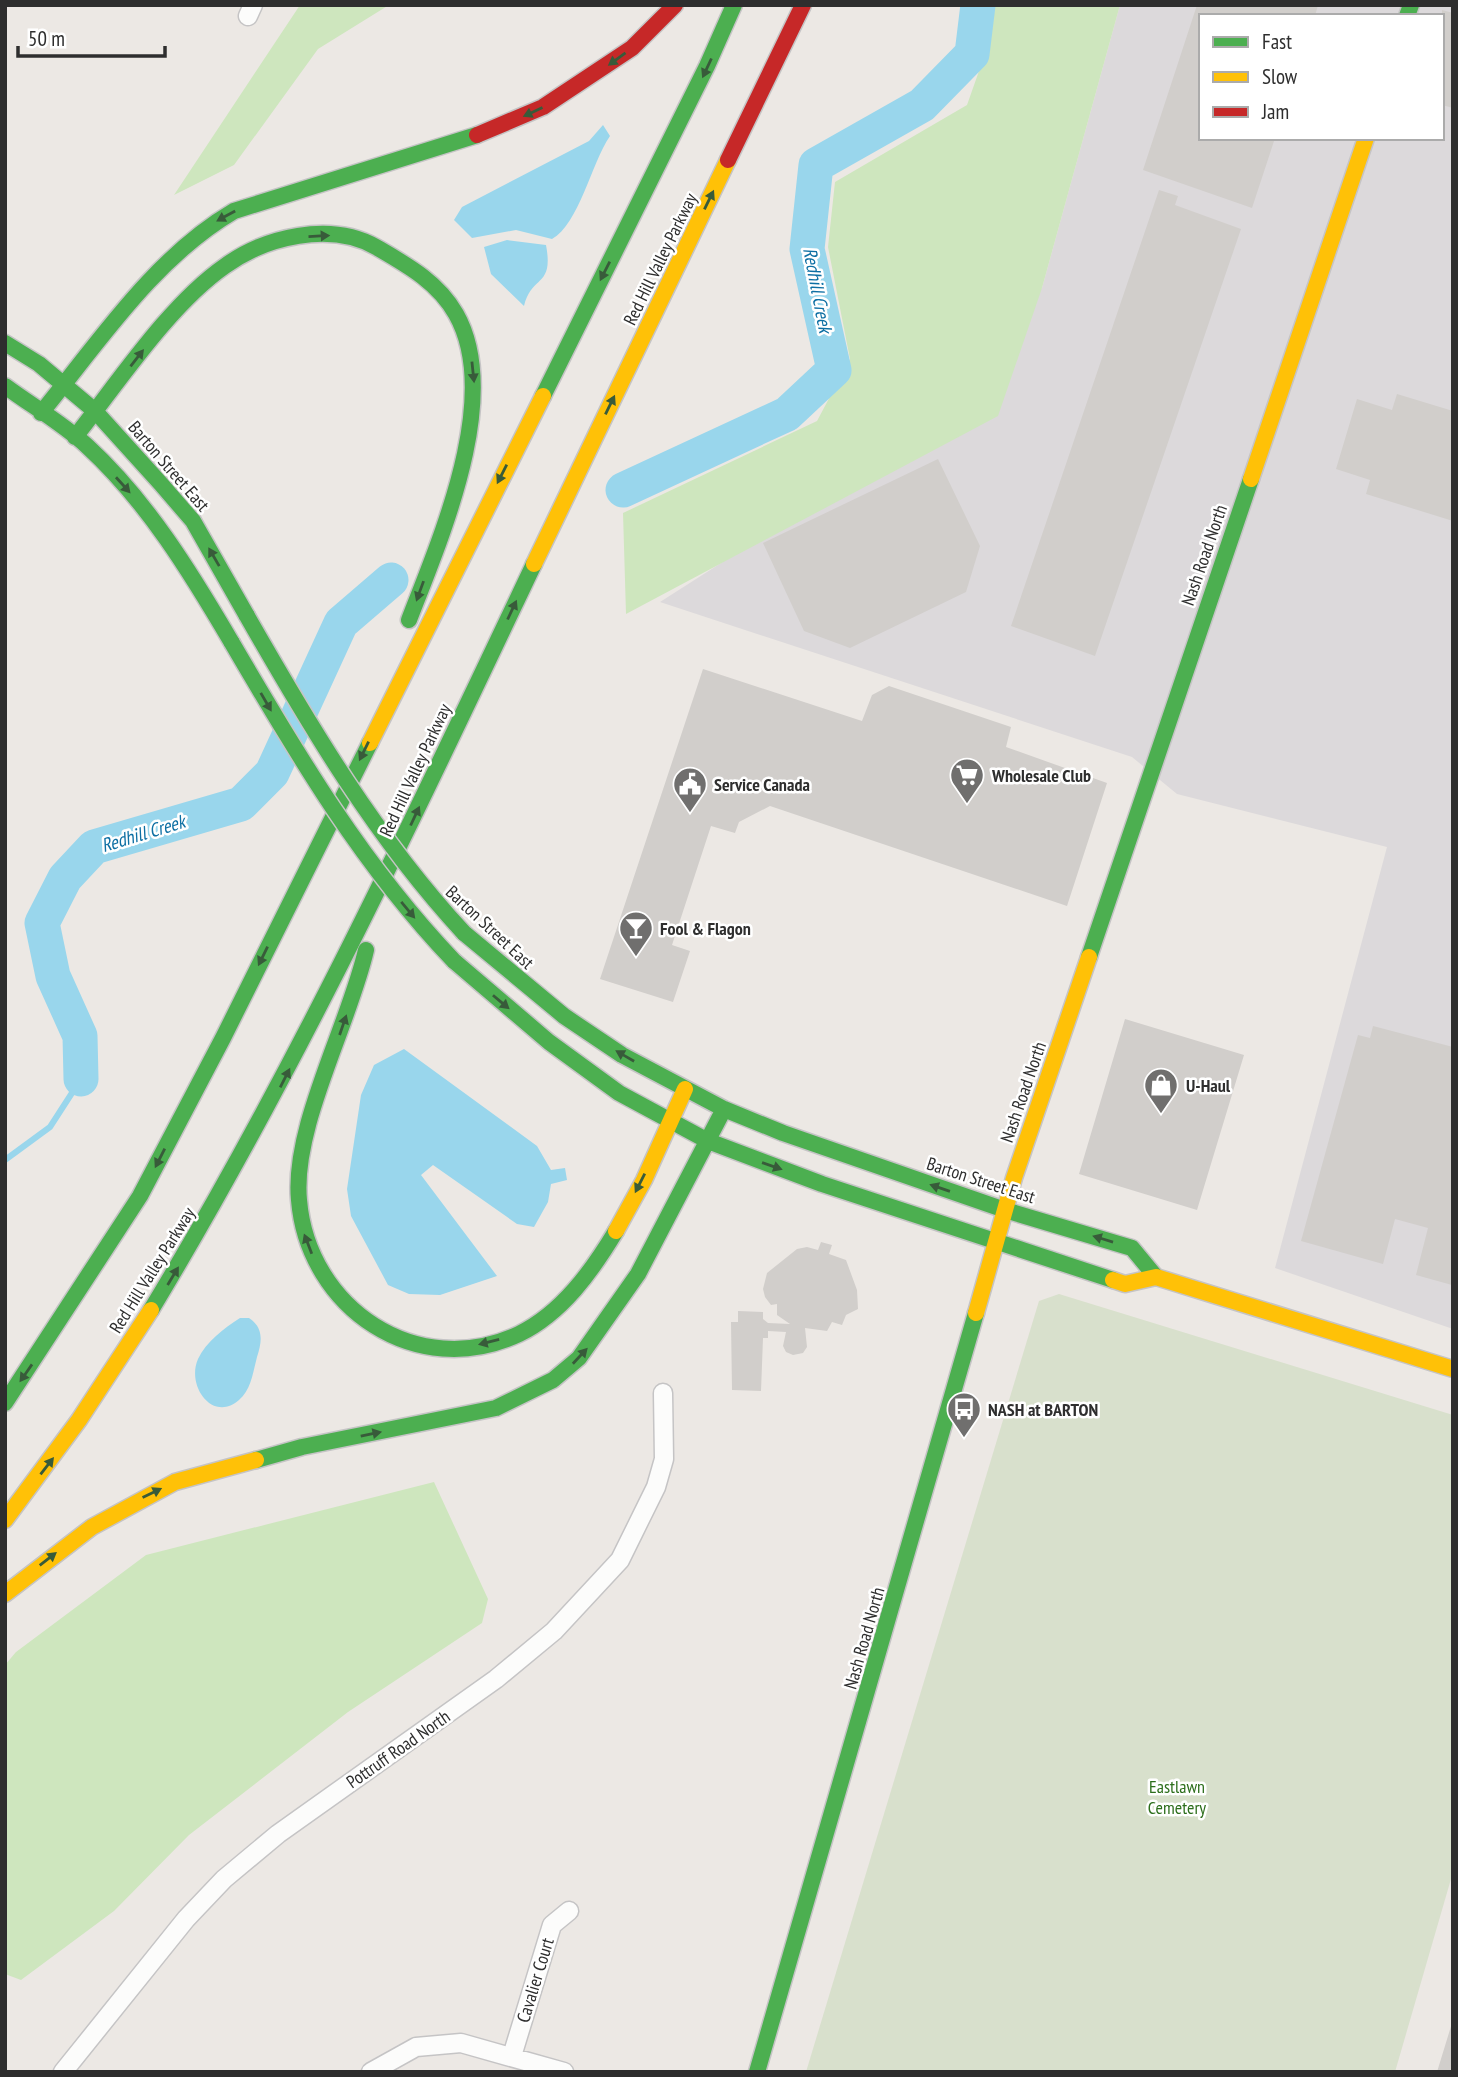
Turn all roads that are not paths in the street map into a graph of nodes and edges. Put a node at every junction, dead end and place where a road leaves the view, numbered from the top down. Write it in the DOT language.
graph roads {
  1 [pos="676,5"];
  2 [pos="734,5"];
  3 [pos="803,5"];
  4 [pos="1365,140"];
  5 [pos="5,343"];
  6 [pos="5,386"];
  7 [pos="62,386"];
  8 [pos="95,411"];
  9 [pos="41,413"];
  10 [pos="75,437"];
  11 [pos="394,690"];
  12 [pos="376,900"];
  13 [pos="685,1089"];
  14 [pos="724,1109"];
  15 [pos="671,1122"];
  16 [pos="708,1141"];
  17 [pos="1005,1210"];
  18 [pos="995,1243"];
  19 [pos="1156,1277"];
  20 [pos="1453,1369"];
  21 [pos="663,1393"];
  22 [pos="5,1403"];
  23 [pos="5,1520"];
  24 [pos="5,1594"];
  25 [pos="569,1911"];
  26 [pos="512,2056"];
  27 [pos="63,2072"];
  28 [pos="371,2072"];
  29 [pos="564,2072"];
  30 [pos="757,2072"];
  1 -- 7 [label="main road, one-way"];
  2 -- 11 [label="main road, one-way"];
  12 -- 3 [label="main road, Red Hill Valley Parkway, one-way"];
  4 -- 17 [label="main road, Nash Road North"];
  5 -- 7 [label="main road, Barton Street East"];
  6 -- 9 [label="main road"];
  7 -- 8 [label="main road, Barton Street East"];
  7 -- 9 [label="main road"];
  8 -- 10 [label="main road"];
  8 -- 11 [label="main road, one-way"];
  13 -- 8 [label="main road, Barton Street East, one-way, bridge"];
  9 -- 10 [label="main road"];
  10 -- 15 [label="main road, one-way, bridge"];
  11 -- 22 [label="main road, one-way"];
  15 -- 12 [label="main road, one-way"];
  23 -- 12 [label="main road, Red Hill Valley Parkway, one-way"];
  13 -- 14 [label="main road, Barton Street East"];
  13 -- 15 [label="main road"];
  14 -- 16 [label="main road"];
  17 -- 14 [label="main road, Barton Street East, one-way"];
  15 -- 16 [label="main road"];
  16 -- 18 [label="main road, one-way"];
  24 -- 16 [label="main road, one-way"];
  17 -- 18 [label="main road, Nash Road North"];
  19 -- 17 [label="main road, Barton Street East, one-way"];
  18 -- 19 [label="main road"];
  18 -- 30 [label="main road, Nash Road North"];
  19 -- 20 [label="main road"];
  21 -- 27 [label="street, Pottruff Road North"];
  25 -- 26 [label="street, Cavalier Court"];
  26 -- 28 [label="street"];
  26 -- 29 [label="street"];
}
